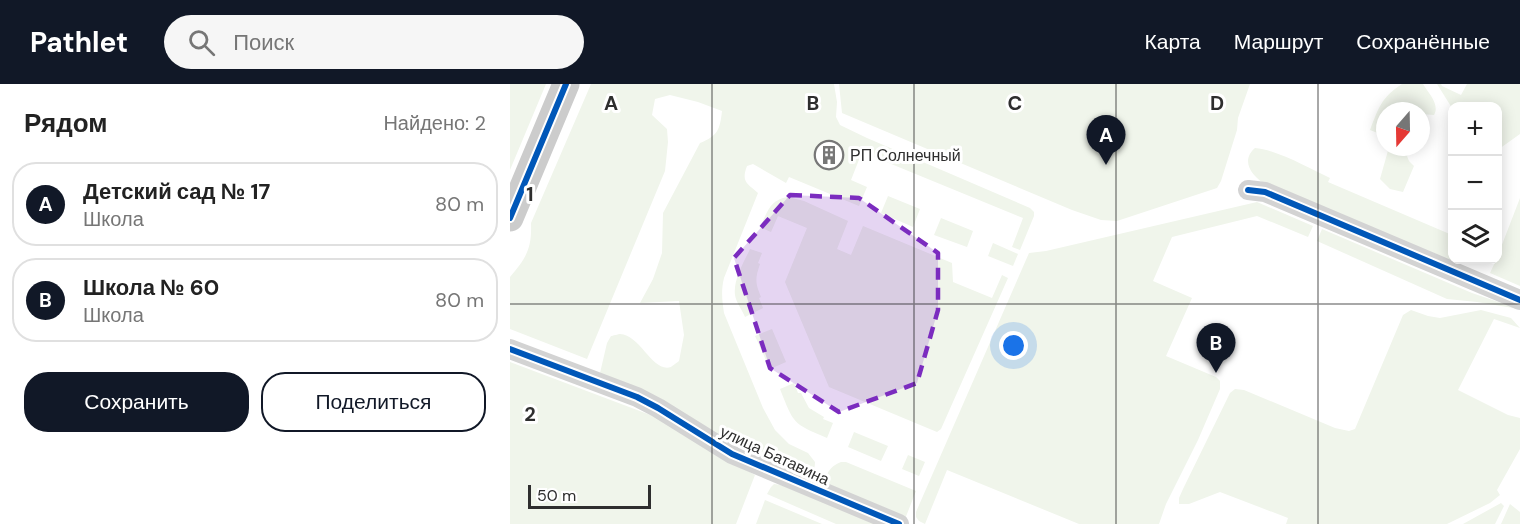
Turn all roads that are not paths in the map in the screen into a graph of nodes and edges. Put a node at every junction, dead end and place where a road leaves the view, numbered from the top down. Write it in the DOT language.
graph roads {
  1 [pos="566,84"];
  2 [pos="1248,190"];
  3 [pos="510,218"];
  4 [pos="1520,300"];
  5 [pos="510,349"];
  6 [pos="899,524"];
  1 -- 3 [label="street"];
  2 -- 4 [label="street"];
  5 -- 6 [label="street, улица Батавина"];
}
